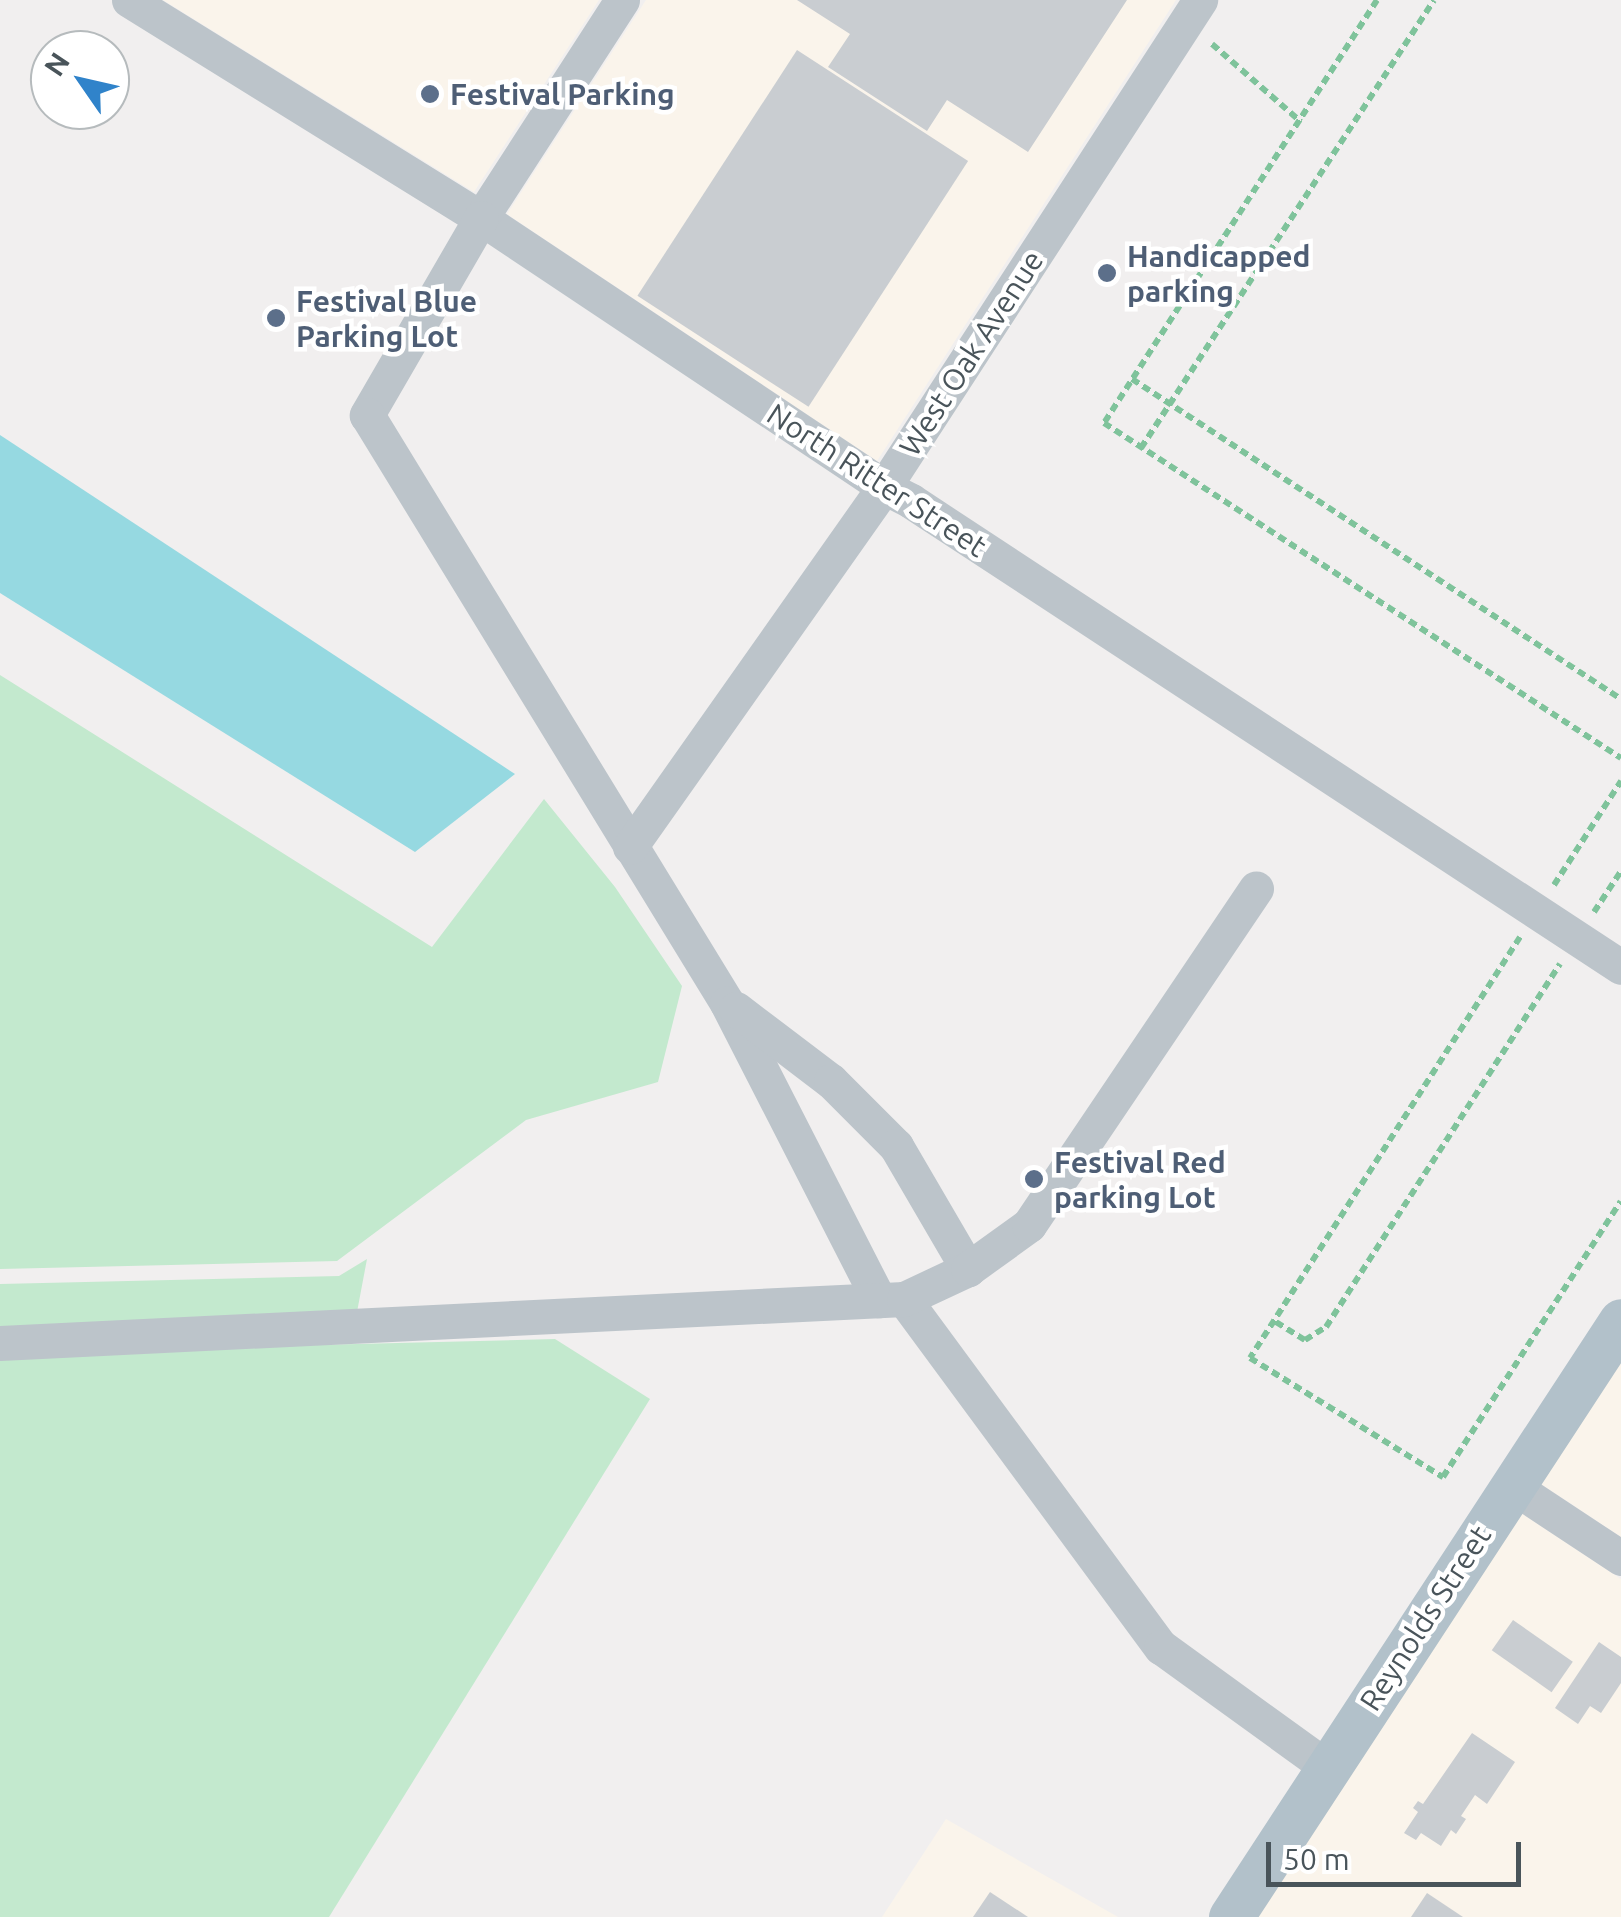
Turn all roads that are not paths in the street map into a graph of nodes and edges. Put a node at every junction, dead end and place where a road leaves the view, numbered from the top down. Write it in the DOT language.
graph roads {
  1 [pos="129,0"];
  2 [pos="622,0"];
  3 [pos="1200,0"];
  4 [pos="482,218"];
  5 [pos="884,488"];
  6 [pos="630,847"];
  7 [pos="1256,888"];
  8 [pos="1621,967"];
  9 [pos="727,1003"];
  10 [pos="968,1269"];
  11 [pos="892,1299"];
  12 [pos="1621,1320"];
  13 [pos="0,1343"];
  14 [pos="1512,1486"];
  15 [pos="1621,1558"];
  16 [pos="1328,1768"];
  17 [pos="1242,1913"];
  1 -- 4 [label="street, North Ritter Street"];
  2 -- 4 [label="street"];
  3 -- 5 [label="street, West Oak Avenue"];
  4 -- 5 [label="street, North Ritter Street"];
  4 -- 6 [label="street"];
  5 -- 6 [label="street, West Oak Avenue"];
  5 -- 8 [label="street, North Ritter Street"];
  6 -- 9 [label="street"];
  7 -- 10 [label="street"];
  9 -- 10 [label="street"];
  9 -- 11 [label="street"];
  10 -- 11 [label="street"];
  11 -- 13 [label="street"];
  11 -- 16 [label="street"];
  12 -- 14 [label="main road, Reynolds Street"];
  14 -- 15 [label="street"];
  14 -- 16 [label="main road, Reynolds Street"];
  16 -- 17 [label="main road, Reynolds Street"];
}
